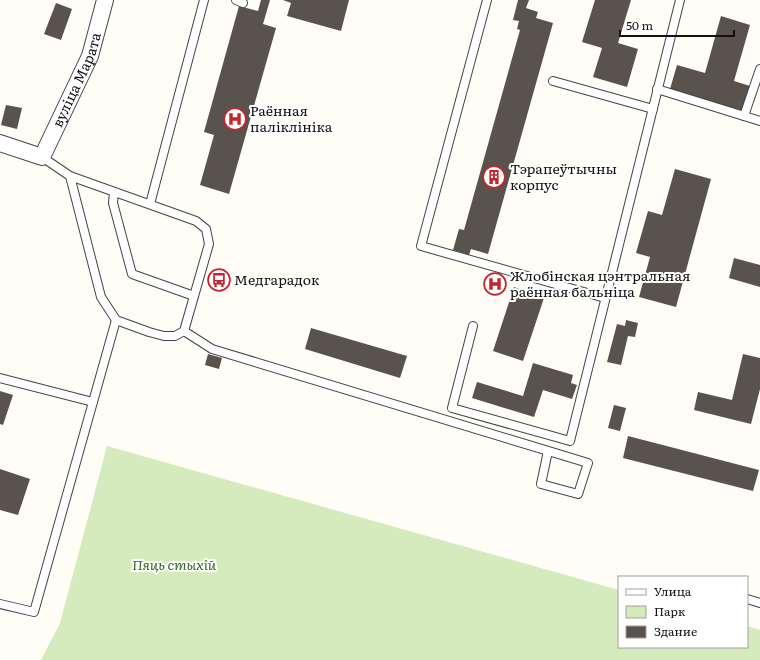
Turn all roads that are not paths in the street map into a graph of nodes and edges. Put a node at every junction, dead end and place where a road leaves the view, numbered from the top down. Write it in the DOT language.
graph roads {
  1 [pos="106,0"];
  2 [pos="204,0"];
  3 [pos="486,0"];
  4 [pos="680,0"];
  5 [pos="760,69"];
  6 [pos="553,81"];
  7 [pos="658,89"];
  8 [pos="653,109"];
  9 [pos="744,116"];
  10 [pos="760,121"];
  11 [pos="0,144"];
  12 [pos="42,156"];
  13 [pos="70,176"];
  14 [pos="114,192"];
  15 [pos="150,204"];
  16 [pos="194,296"];
  17 [pos="606,298"];
  18 [pos="116,320"];
  19 [pos="473,326"];
  20 [pos="184,331"];
  21 [pos="0,378"];
  22 [pos="93,402"];
  23 [pos="548,451"];
  24 [pos="748,599"];
  25 [pos="760,603"];
  26 [pos="0,604"];
  1 -- 12 [label="street, вуліца Марата"];
  2 -- 15 [label="lane"];
  3 -- 17 [label="lane"];
  4 -- 7 [label="lane"];
  5 -- 9 [label="lane"];
  6 -- 8 [label="lane"];
  7 -- 8 [label="lane"];
  7 -- 9 [label="lane"];
  8 -- 17 [label="lane"];
  9 -- 10 [label="lane"];
  11 -- 12 [label="street"];
  12 -- 13 [label="lane"];
  13 -- 14 [label="lane"];
  13 -- 18 [label="lane"];
  14 -- 15 [label="lane"];
  14 -- 16 [label="lane"];
  15 -- 16 [label="lane"];
  16 -- 20 [label="lane"];
  17 -- 19 [label="lane"];
  18 -- 20 [label="lane"];
  18 -- 22 [label="lane"];
  20 -- 23 [label="lane"];
  21 -- 22 [label="lane"];
  22 -- 26 [label="lane"];
  23 -- 23 [label="lane"];
  24 -- 25 [label="lane"];
}
